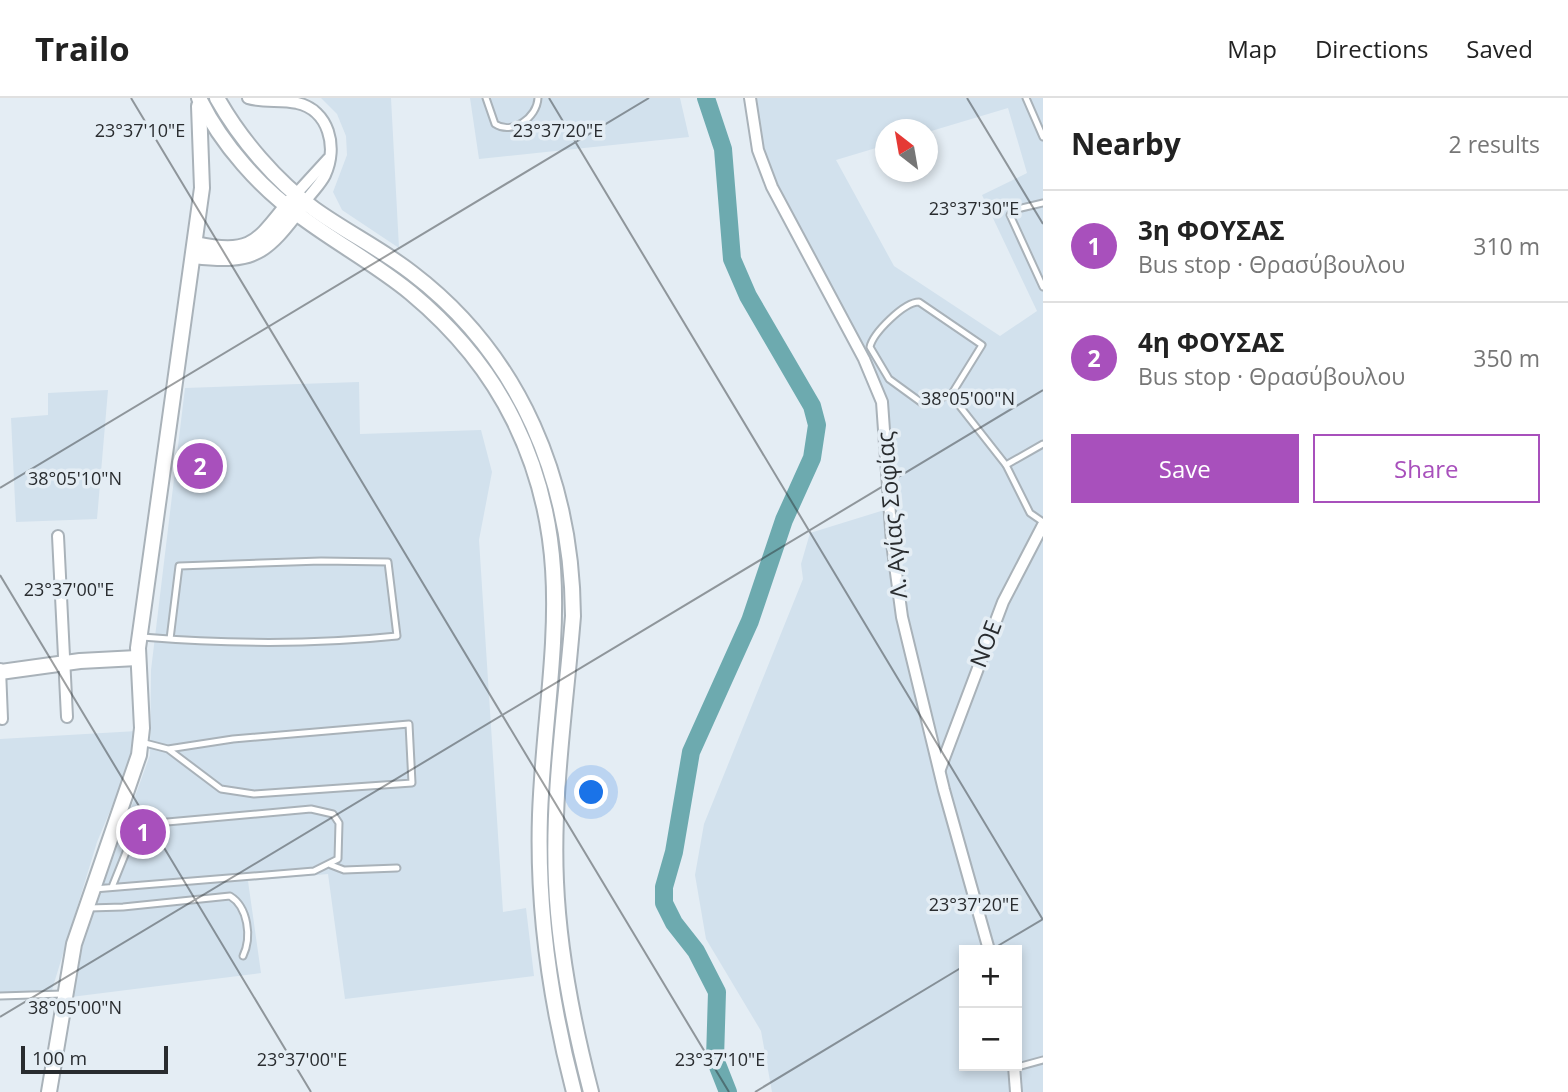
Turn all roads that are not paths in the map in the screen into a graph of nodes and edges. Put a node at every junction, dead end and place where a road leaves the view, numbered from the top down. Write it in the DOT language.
graph roads {
  1 [pos="198,98"];
  2 [pos="217,98"];
  3 [pos="248,98"];
  4 [pos="486,98"];
  5 [pos="538,98"];
  6 [pos="750,98"];
  7 [pos="1026,98"];
  8 [pos="1043,137"];
  9 [pos="1043,203"];
  10 [pos="296,204"];
  11 [pos="195,250"];
  12 [pos="1043,287"];
  13 [pos="951,395"];
  14 [pos="1043,444"];
  15 [pos="1006,465"];
  16 [pos="1043,524"];
  17 [pos="58,536"];
  18 [pos="140,637"];
  19 [pos="170,639"];
  20 [pos="137,658"];
  21 [pos="64,663"];
  22 [pos="0,671"];
  23 [pos="66,717"];
  24 [pos="2,719"];
  25 [pos="141,742"];
  26 [pos="168,749"];
  27 [pos="940,769"];
  28 [pos="331,865"];
  29 [pos="397,869"];
  30 [pos="113,887"];
  31 [pos="92,889"];
  32 [pos="85,908"];
  33 [pos="988,945"];
  34 [pos="243,956"];
  35 [pos="63,994"];
  36 [pos="0,996"];
  37 [pos="1043,1060"];
  38 [pos="1022,1065"];
  39 [pos="1014,1071"];
  40 [pos="49,1092"];
  41 [pos="574,1092"];
  42 [pos="591,1092"];
  43 [pos="1016,1092"];
  1 -- 10 [label="street"];
  1 -- 11 [label="street"];
  2 -- 10 [label="street"];
  3 -- 10 [label="street"];
  4 -- 5 [label="lane"];
  6 -- 27 [label="street, Λ. Αγίας Σοφίας"];
  7 -- 8 [label="lane"];
  9 -- 12 [label="lane"];
  10 -- 11 [label="street"];
  10 -- 41 [label="street"];
  10 -- 42 [label="street"];
  11 -- 18 [label="street"];
  13 -- 13 [label="lane"];
  13 -- 15 [label="lane"];
  14 -- 15 [label="lane"];
  15 -- 16 [label="lane"];
  16 -- 27 [label="street, NOE"];
  17 -- 21 [label="street"];
  18 -- 19 [label="lane"];
  18 -- 20 [label="street"];
  19 -- 19 [label="lane"];
  20 -- 21 [label="street"];
  20 -- 25 [label="street"];
  21 -- 22 [label="street"];
  21 -- 23 [label="street"];
  22 -- 24 [label="street"];
  25 -- 26 [label="lane"];
  25 -- 31 [label="street"];
  26 -- 26 [label="lane"];
  27 -- 33 [label="street, Λ. Αγίας Σοφίας"];
  28 -- 29 [label="lane"];
  28 -- 30 [label="lane"];
  28 -- 30 [label="lane"];
  30 -- 31 [label="lane"];
  31 -- 32 [label="street"];
  32 -- 34 [label="lane"];
  32 -- 35 [label="street"];
  35 -- 36 [label="lane"];
  35 -- 40 [label="street"];
  37 -- 38 [label="lane"];
  39 -- 43 [label="street"];
}
